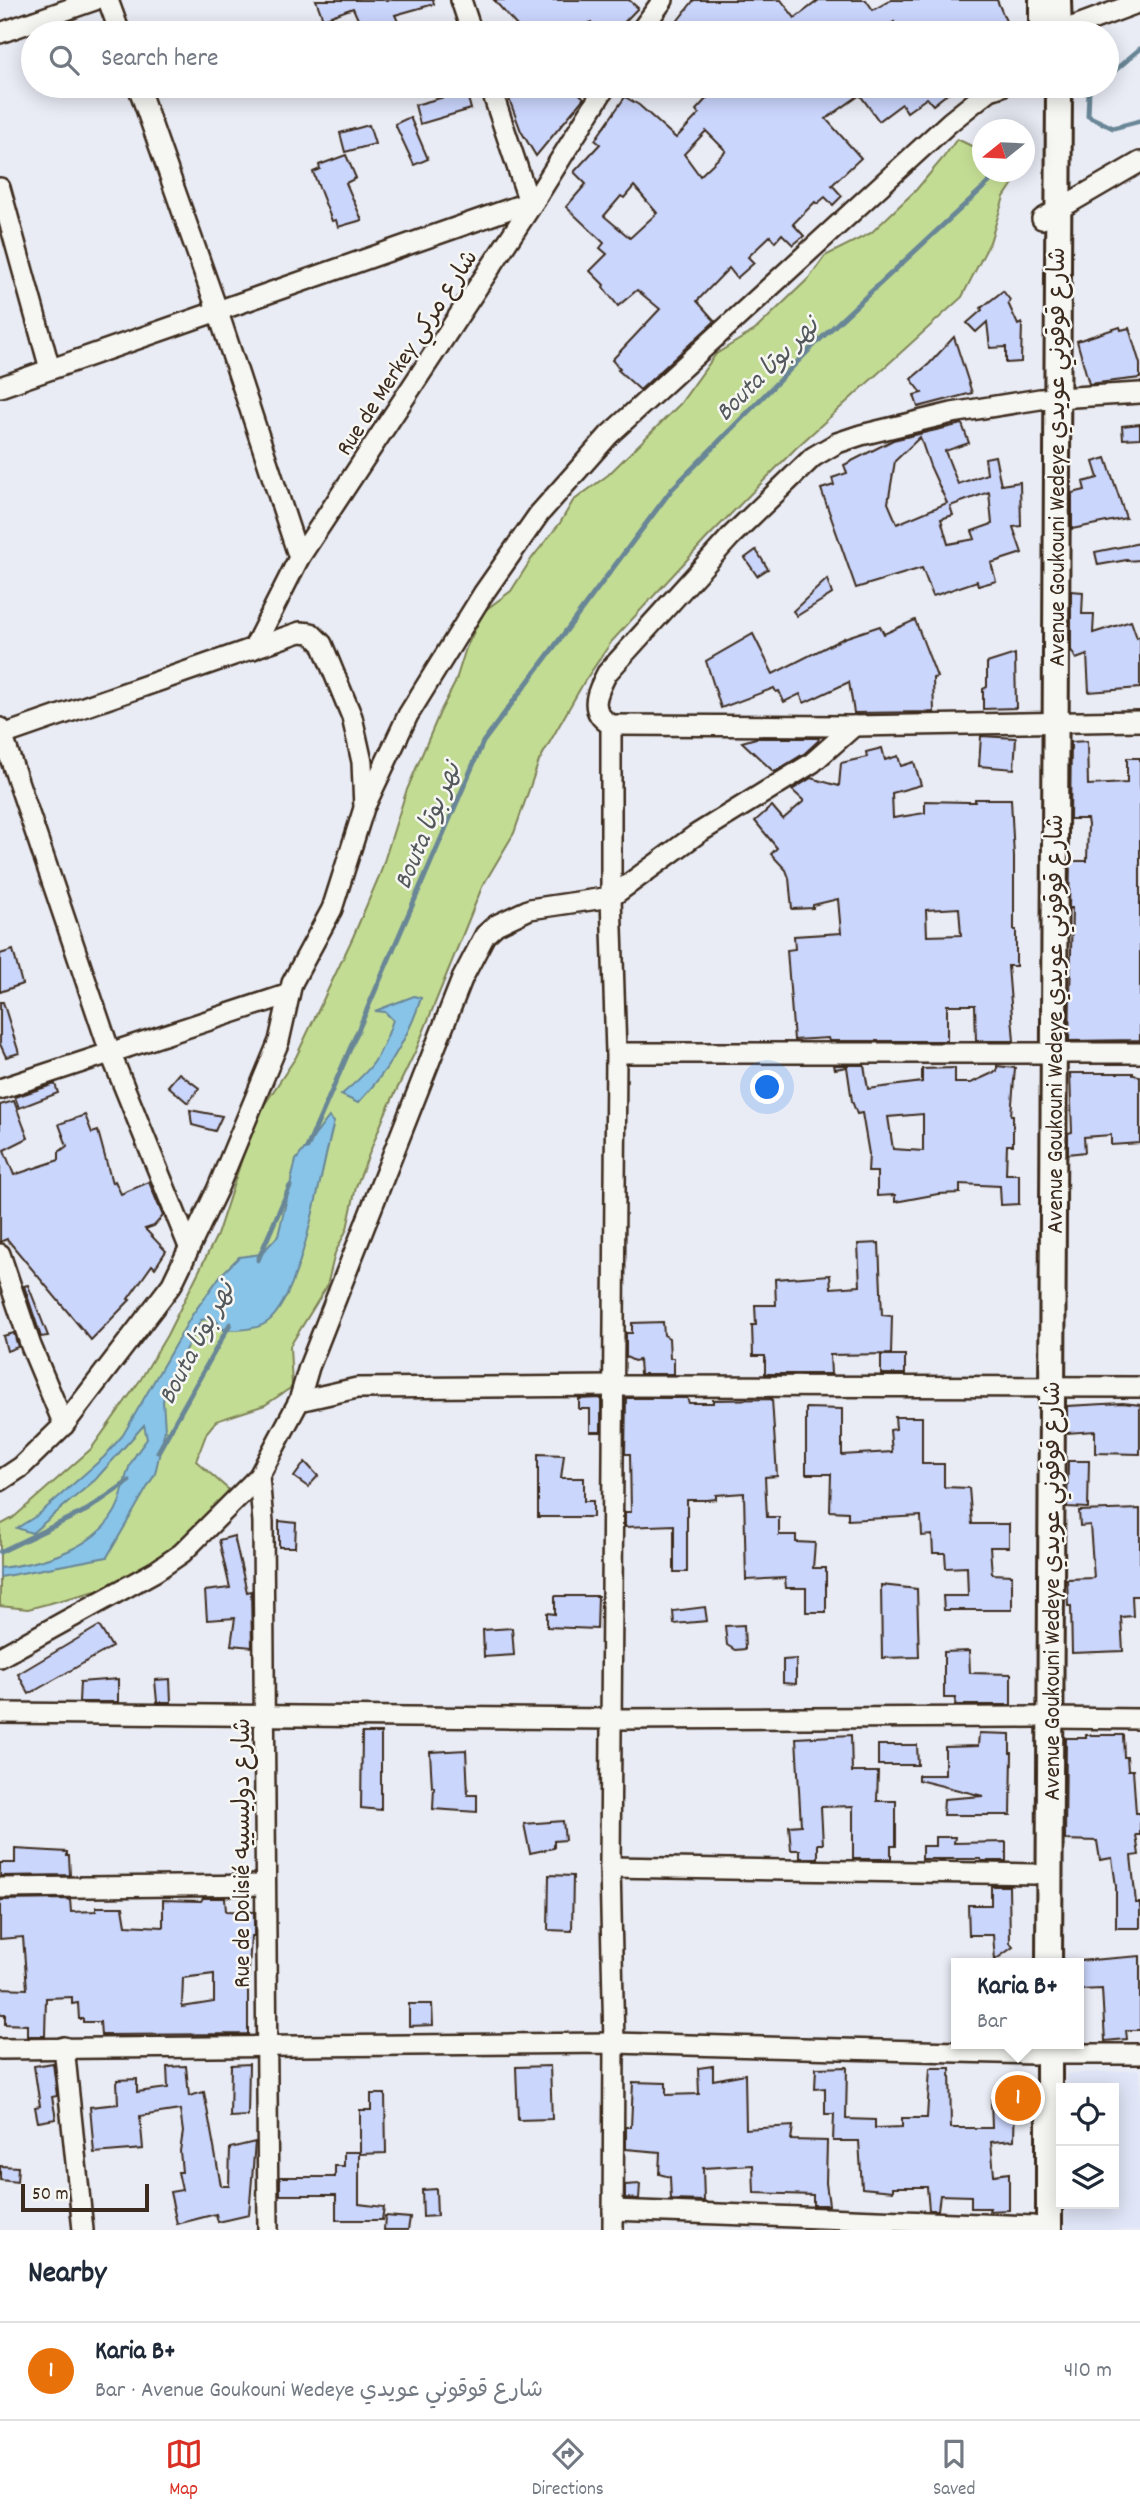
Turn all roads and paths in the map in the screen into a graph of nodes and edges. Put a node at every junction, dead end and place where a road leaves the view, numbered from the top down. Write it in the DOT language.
graph roads {
  1 [pos="95,0"];
  2 [pos="108,0"];
  3 [pos="461,0"];
  4 [pos="663,0"];
  5 [pos="1042,0"];
  6 [pos="1058,0"];
  7 [pos="1140,2"];
  8 [pos="35,21"];
  9 [pos="116,21"];
  10 [pos="468,21"];
  11 [pos="648,21"];
  12 [pos="1050,21"];
  13 [pos="1055,21"];
  14 [pos="1087,21"];
  15 [pos="21,26"];
  16 [pos="0,33"];
  17 [pos="142,98"];
  18 [pos="494,98"];
  19 [pos="599,98"];
  20 [pos="980,98"];
  21 [pos="1043,98"];
  22 [pos="1058,98"];
  23 [pos="1140,162"];
  24 [pos="0,188"];
  25 [pos="532,201"];
  26 [pos="1050,215"];
  27 [pos="218,312"];
  28 [pos="50,369"];
  29 [pos="0,387"];
  30 [pos="1140,393"];
  31 [pos="1048,399"];
  32 [pos="299,558"];
  33 [pos="253,649"];
  34 [pos="1140,721"];
  35 [pos="1047,722"];
  36 [pos="611,725"];
  37 [pos="854,726"];
  38 [pos="1,733"];
  39 [pos="364,808"];
  40 [pos="611,897"];
  41 [pos="289,995"];
  42 [pos="110,1052"];
  43 [pos="1046,1053"];
  44 [pos="1140,1053"];
  45 [pos="616,1054"];
  46 [pos="0,1089"];
  47 [pos="189,1248"];
  48 [pos="0,1254"];
  49 [pos="613,1386"];
  50 [pos="1044,1386"];
  51 [pos="1140,1387"];
  52 [pos="299,1401"];
  53 [pos="64,1425"];
  54 [pos="260,1476"];
  55 [pos="0,1481"];
  56 [pos="0,1657"];
  57 [pos="0,1713"];
  58 [pos="265,1716"];
  59 [pos="1043,1717"];
  60 [pos="613,1719"];
  61 [pos="1140,1719"];
  62 [pos="610,1867"];
  63 [pos="1034,1874"];
  64 [pos="265,1885"];
  65 [pos="0,1888"];
  66 [pos="1034,1958"];
  67 [pos="1049,1958"];
  68 [pos="614,2043"];
  69 [pos="64,2047"];
  70 [pos="267,2047"];
  71 [pos="951,2048"];
  72 [pos="0,2049"];
  73 [pos="1041,2049"];
  74 [pos="1140,2054"];
  75 [pos="613,2220"];
  76 [pos="1039,2229"];
  77 [pos="83,2230"];
  78 [pos="268,2230"];
  1 -- 8 [label="street"];
  2 -- 9 [label="street"];
  3 -- 10 [label="street"];
  4 -- 11 [label="street"];
  5 -- 12 [label="street"];
  6 -- 13 [label="street"];
  7 -- 14 [label="street"];
  15 -- 16 [label="street"];
  17 -- 27 [label="street"];
  18 -- 25 [label="street"];
  19 -- 25 [label="street, Rue de Merkey شارع مركي"];
  20 -- 39 [label="street"];
  21 -- 26 [label="street, Avenue Goukouni Wedeye شارع قوقوني عويدي"];
  22 -- 26 [label="street, Avenue Goukouni Wedeye شارع قوقوني عويدي"];
  23 -- 26 [label="street"];
  24 -- 28 [label="street"];
  25 -- 27 [label="street"];
  25 -- 32 [label="street, Rue de Merkey شارع مركي"];
  26 -- 31 [label="street, Avenue Goukouni Wedeye شارع قوقوني عويدي"];
  27 -- 28 [label="street"];
  27 -- 32 [label="street"];
  28 -- 29 [label="street"];
  30 -- 31 [label="street"];
  31 -- 35 [label="street, Avenue Goukouni Wedeye شارع قوقوني عويدي"];
  31 -- 36 [label="street"];
  32 -- 33 [label="street, Rue de Merkey شارع مركي"];
  33 -- 38 [label="street"];
  33 -- 39 [label="street"];
  34 -- 35 [label="street"];
  35 -- 37 [label="street"];
  35 -- 43 [label="street, Avenue Goukouni Wedeye شارع قوقوني عويدي"];
  36 -- 37 [label="street"];
  36 -- 40 [label="street"];
  37 -- 40 [label="street"];
  38 -- 42 [label="street"];
  39 -- 41 [label="street"];
  40 -- 45 [label="street"];
  40 -- 52 [label="street"];
  41 -- 42 [label="street"];
  41 -- 47 [label="street"];
  42 -- 46 [label="street"];
  42 -- 47 [label="street"];
  43 -- 44 [label="street"];
  43 -- 45 [label="street"];
  43 -- 50 [label="street, Avenue Goukouni Wedeye شارع قوقوني عويدي"];
  45 -- 49 [label="street"];
  47 -- 53 [label="street"];
  48 -- 53 [label="street"];
  49 -- 50 [label="street"];
  49 -- 52 [label="street"];
  49 -- 60 [label="street"];
  50 -- 51 [label="street"];
  50 -- 59 [label="street, Avenue Goukouni Wedeye شارع قوقوني عويدي"];
  52 -- 54 [label="street"];
  53 -- 55 [label="street"];
  54 -- 56 [label="street"];
  54 -- 58 [label="street, Rue de Dolisié شارع دوليسييه"];
  57 -- 58 [label="street"];
  58 -- 60 [label="street"];
  58 -- 64 [label="street, Rue de Dolisié شارع دوليسييه"];
  59 -- 60 [label="street"];
  59 -- 61 [label="street"];
  59 -- 63 [label="street, Avenue Goukouni Wedeye شارع قوقوني عويدي"];
  59 -- 67 [label="street, Avenue Goukouni Wedeye شارع قوقوني عويدي"];
  60 -- 62 [label="street"];
  62 -- 63 [label="street"];
  62 -- 68 [label="street"];
  63 -- 66 [label="street, Avenue Goukouni Wedeye شارع قوقوني عويدي"];
  64 -- 65 [label="street"];
  64 -- 70 [label="street, Rue de Dolisié شارع دوليسييه"];
  68 -- 70 [label="street"];
  68 -- 71 [label="street"];
  68 -- 75 [label="street"];
  69 -- 70 [label="street"];
  69 -- 72 [label="street"];
  69 -- 77 [label="street"];
  70 -- 78 [label="street, Rue de Dolisié شارع دوليسييه"];
  73 -- 74 [label="street"];
  73 -- 76 [label="street"];
  75 -- 76 [label="street"];
}
